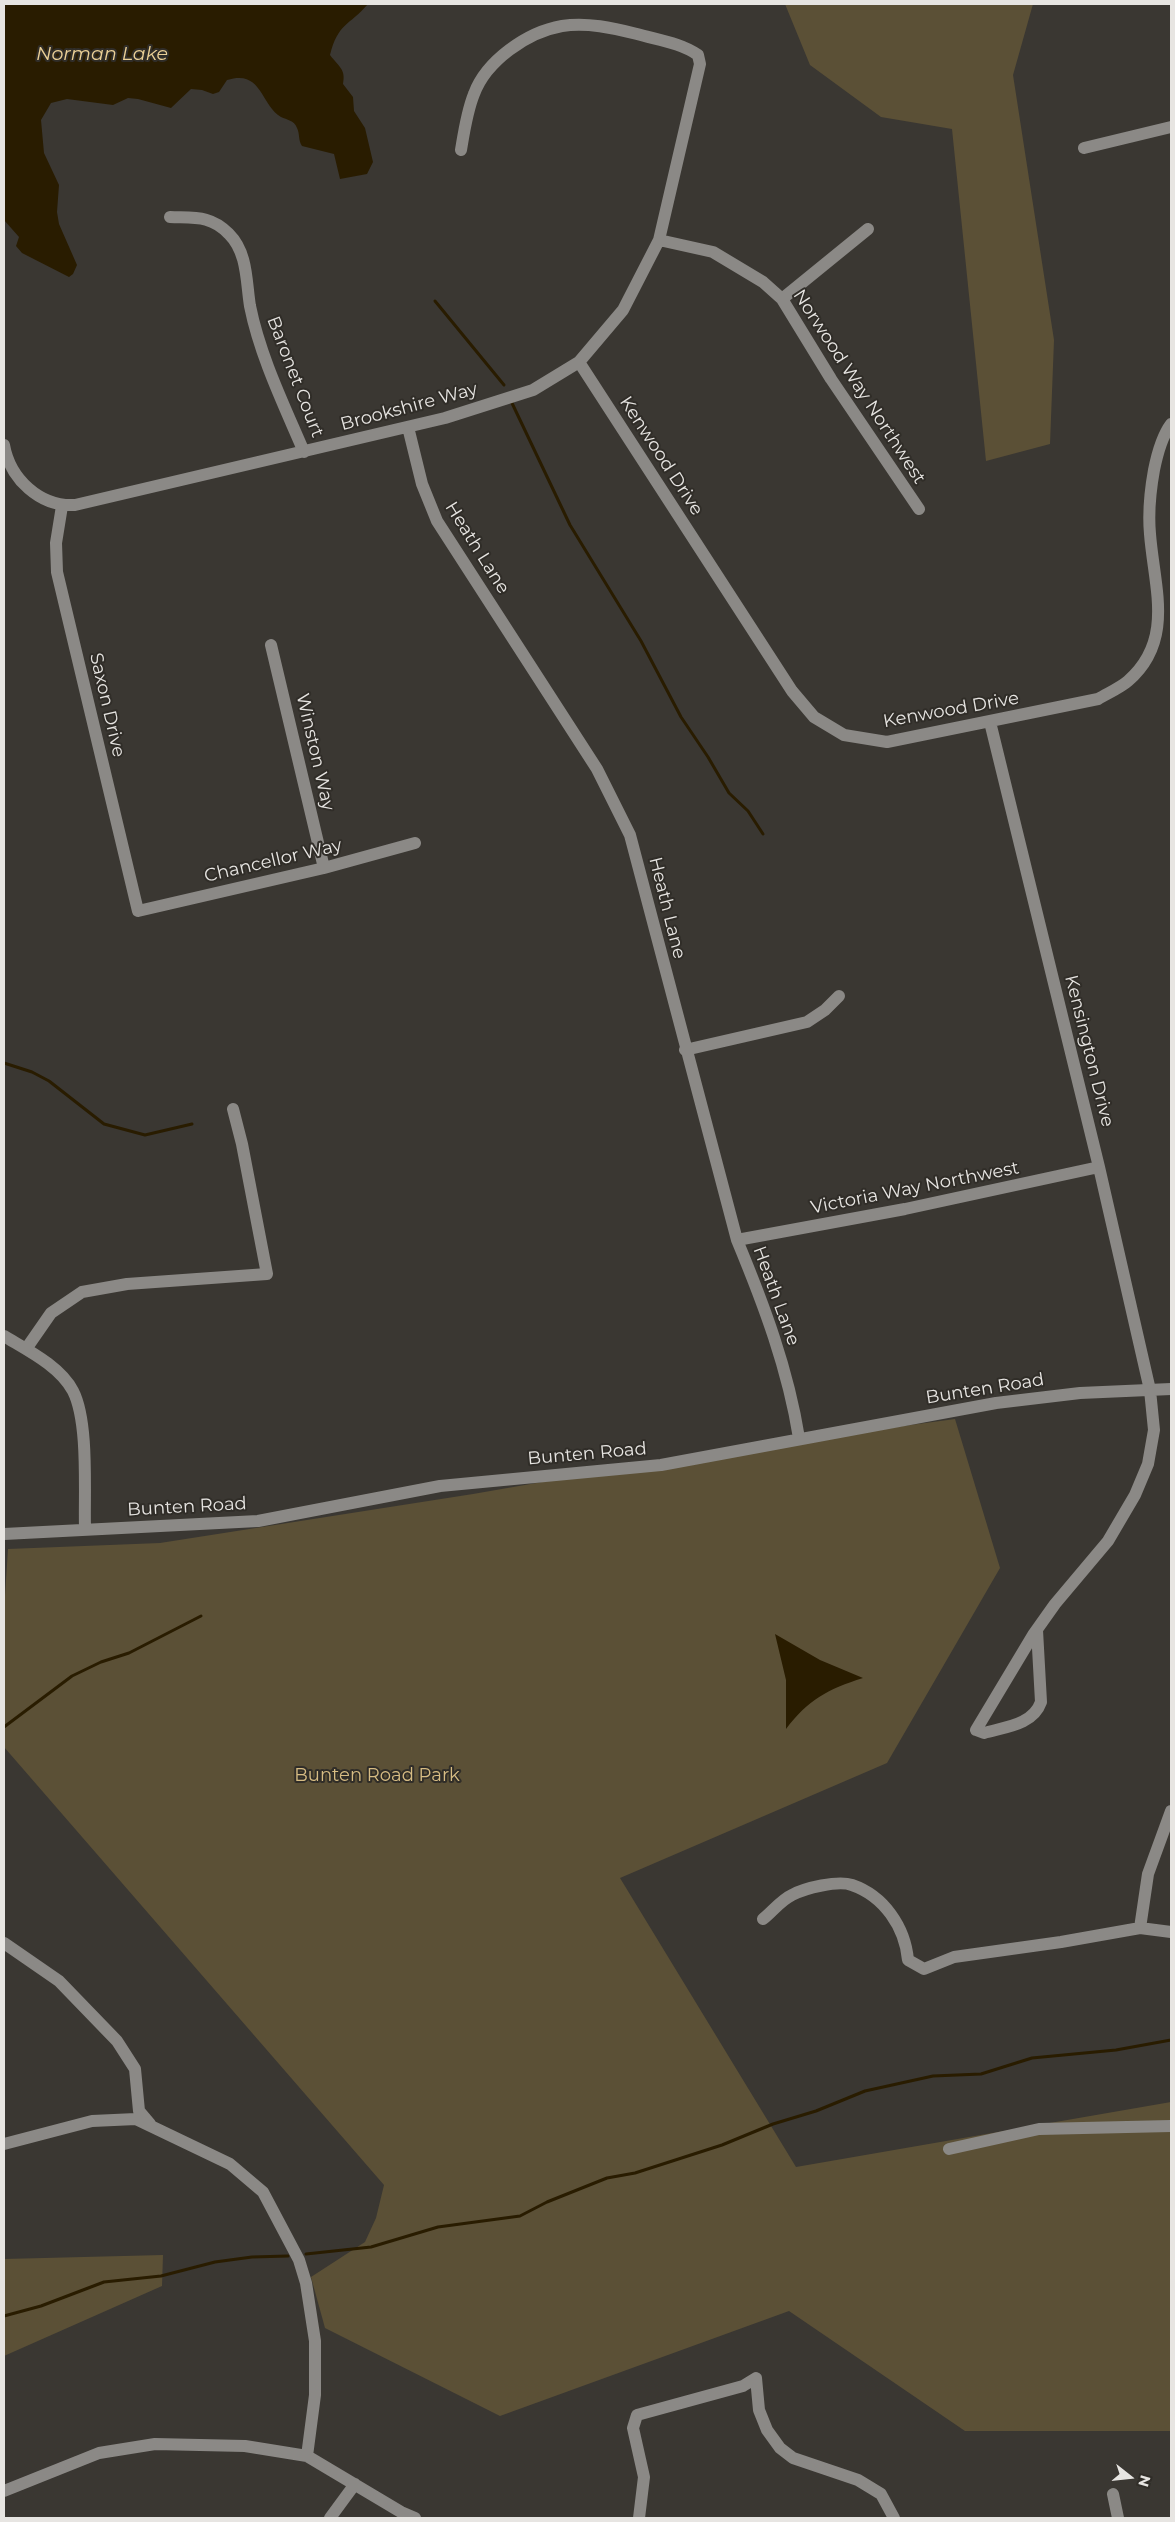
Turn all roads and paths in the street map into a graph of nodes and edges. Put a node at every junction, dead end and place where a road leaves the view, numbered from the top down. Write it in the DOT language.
graph roads {
  1 [pos="1171,127"];
  2 [pos="1084,148"];
  3 [pos="461,150"];
  4 [pos="170,217"];
  5 [pos="868,229"];
  6 [pos="658,240"];
  7 [pos="782,299"];
  8 [pos="579,362"];
  9 [pos="1171,424"];
  10 [pos="408,427"];
  11 [pos="4,445"];
  12 [pos="304,452"];
  13 [pos="62,506"];
  14 [pos="919,509"];
  15 [pos="271,645"];
  16 [pos="990,722"];
  17 [pos="415,843"];
  18 [pos="324,868"];
  19 [pos="138,911"];
  20 [pos="839,996"];
  21 [pos="685,1050"];
  22 [pos="233,1109"];
  23 [pos="1099,1167"];
  24 [pos="737,1240"];
  25 [pos="4,1336"];
  26 [pos="26,1349"];
  27 [pos="1171,1389"];
  28 [pos="1150,1390"];
  29 [pos="799,1438"];
  30 [pos="85,1529"];
  31 [pos="4,1534"];
  32 [pos="1037,1630"];
  33 [pos="1171,1811"];
  34 [pos="763,1919"];
  35 [pos="1140,1928"];
  36 [pos="1171,1932"];
  37 [pos="4,1943"];
  38 [pos="1171,2126"];
  39 [pos="155,2130"];
  40 [pos="4,2144"];
  41 [pos="949,2149"];
  42 [pos="307,2456"];
  43 [pos="355,2484"];
  44 [pos="4,2491"];
  45 [pos="1113,2494"];
  46 [pos="330,2518"];
  47 [pos="414,2518"];
  48 [pos="639,2518"];
  49 [pos="894,2518"];
  50 [pos="1118,2518"];
  1 -- 2 [label="street"];
  3 -- 6 [label="street, Brookshire Way"];
  4 -- 12 [label="street, Baronet Court"];
  5 -- 7 [label="street"];
  6 -- 7 [label="street, Norwood Way Northwest"];
  6 -- 8 [label="street, Brookshire Way"];
  7 -- 14 [label="street, Norwood Way Northwest"];
  8 -- 10 [label="street, Brookshire Way"];
  8 -- 16 [label="street, Kenwood Drive"];
  9 -- 16 [label="street, Kenwood Drive"];
  10 -- 12 [label="street, Brookshire Way"];
  10 -- 21 [label="street, Heath Lane"];
  11 -- 13 [label="street"];
  12 -- 13 [label="street, Brookshire Way"];
  13 -- 19 [label="street, Saxon Drive"];
  15 -- 18 [label="street, Winston Way"];
  16 -- 23 [label="street, Kensington Drive"];
  17 -- 18 [label="street, Chancellor Way"];
  18 -- 19 [label="street, Chancellor Way"];
  20 -- 21 [label="street"];
  21 -- 24 [label="street, Heath Lane"];
  22 -- 26 [label="street"];
  23 -- 24 [label="street, Victoria Way Northwest"];
  23 -- 28 [label="street, Kensington Drive"];
  24 -- 29 [label="street, Heath Lane"];
  25 -- 26 [label="street"];
  26 -- 30 [label="street"];
  27 -- 28 [label="street, Bunten Road"];
  28 -- 29 [label="street, Bunten Road"];
  28 -- 32 [label="street, Kensington Drive"];
  29 -- 30 [label="street, Bunten Road"];
  30 -- 31 [label="street, Bunten Road"];
  32 -- 32 [label="street, Kensington Drive"];
  33 -- 35 [label="street"];
  34 -- 35 [label="street"];
  35 -- 36 [label="street"];
  37 -- 39 [label="street"];
  38 -- 41 [label="street"];
  39 -- 40 [label="street"];
  39 -- 42 [label="street"];
  42 -- 43 [label="street"];
  42 -- 44 [label="street"];
  43 -- 46 [label="street"];
  43 -- 47 [label="street"];
  45 -- 50 [label="street"];
  48 -- 49 [label="street"];
}
